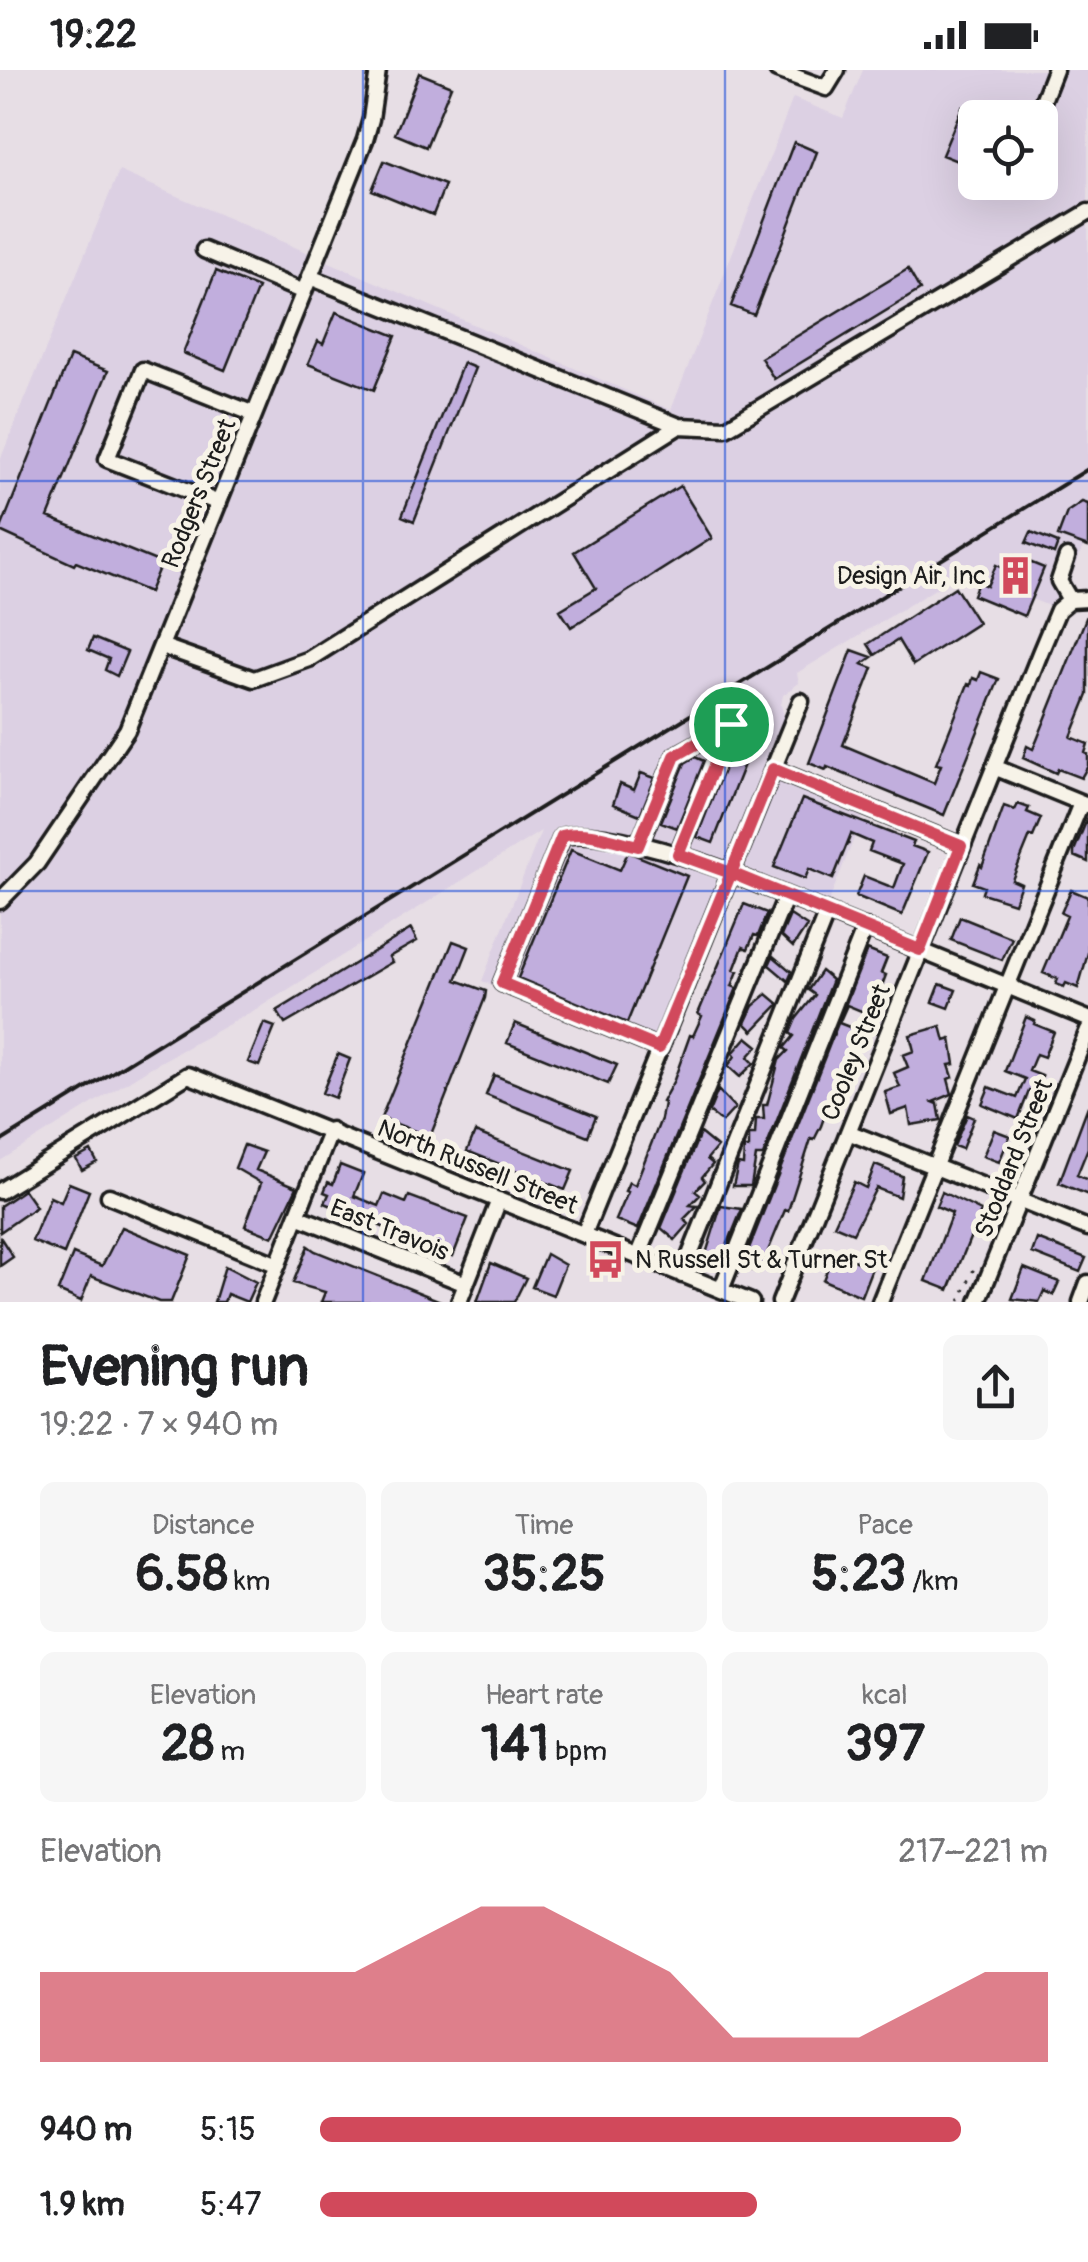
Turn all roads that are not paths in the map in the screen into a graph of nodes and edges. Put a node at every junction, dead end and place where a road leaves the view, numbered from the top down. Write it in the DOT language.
graph roads {
  1 [pos="378,70"];
  2 [pos="777,70"];
  3 [pos="837,70"];
  4 [pos="1055,70"];
  5 [pos="1043,100"];
  6 [pos="1088,212"];
  7 [pos="204,250"];
  8 [pos="307,284"];
  9 [pos="254,414"];
  10 [pos="679,426"];
  11 [pos="218,503"];
  12 [pos="1067,557"];
  13 [pos="1088,599"];
  14 [pos="1070,600"];
  15 [pos="161,646"];
  16 [pos="800,702"];
  17 [pos="994,768"];
  18 [pos="773,769"];
  19 [pos="1084,804"];
  20 [pos="638,846"];
  21 [pos="961,846"];
  22 [pos="678,854"];
  23 [pos="731,873"];
  24 [pos="786,896"];
  25 [pos="0,902"];
  26 [pos="827,912"];
  27 [pos="865,927"];
  28 [pos="920,950"];
  29 [pos="1006,986"];
  30 [pos="1088,1019"];
  31 [pos="1088,1030"];
  32 [pos="659,1048"];
  33 [pos="332,1130"];
  34 [pos="848,1132"];
  35 [pos="934,1166"];
  36 [pos="0,1191"];
  37 [pos="109,1196"];
  38 [pos="499,1200"];
  39 [pos="1021,1200"];
  40 [pos="297,1216"];
  41 [pos="1088,1228"];
  42 [pos="584,1234"];
  43 [pos="638,1257"];
  44 [pos="278,1264"];
  45 [pos="682,1274"];
  46 [pos="466,1284"];
  47 [pos="1088,1284"];
  48 [pos="721,1290"];
  49 [pos="263,1302"];
  50 [pos="459,1302"];
  51 [pos="750,1302"];
  52 [pos="780,1302"];
  53 [pos="880,1302"];
  54 [pos="978,1302"];
  55 [pos="1080,1302"];
  1 -- 8 [label="street, Rodgers Street"];
  2 -- 3 [label="street"];
  4 -- 5 [label="street"];
  6 -- 10 [label="street"];
  7 -- 8 [label="street"];
  8 -- 9 [label="street, Rodgers Street"];
  8 -- 10 [label="street"];
  9 -- 11 [label="street, Rodgers Street"];
  9 -- 11 [label="street"];
  10 -- 15 [label="street"];
  11 -- 15 [label="street, Rodgers Street"];
  12 -- 14 [label="street"];
  13 -- 14 [label="street"];
  14 -- 17 [label="street, Cooley Street"];
  15 -- 25 [label="street, Rodgers Street"];
  16 -- 18 [label="street"];
  17 -- 19 [label="street"];
  17 -- 21 [label="street, Cooley Street"];
  18 -- 21 [label="street"];
  18 -- 23 [label="street"];
  19 -- 29 [label="street"];
  20 -- 22 [label="street"];
  20 -- 22 [label="street"];
  20 -- 32 [label="street"];
  21 -- 28 [label="street, Cooley Street"];
  22 -- 23 [label="street"];
  23 -- 24 [label="street"];
  23 -- 32 [label="street"];
  24 -- 26 [label="street"];
  24 -- 43 [label="street"];
  26 -- 27 [label="street"];
  26 -- 45 [label="street"];
  27 -- 28 [label="street"];
  27 -- 48 [label="street"];
  28 -- 29 [label="street"];
  28 -- 34 [label="street, Cooley Street"];
  29 -- 30 [label="street"];
  29 -- 35 [label="street"];
  31 -- 39 [label="street, Stoddard Street"];
  32 -- 42 [label="street"];
  33 -- 36 [label="street, North Russell Street"];
  33 -- 38 [label="street, North Russell Street"];
  33 -- 40 [label="street"];
  34 -- 35 [label="street"];
  34 -- 52 [label="street, Cooley Street"];
  35 -- 39 [label="street"];
  35 -- 53 [label="street"];
  37 -- 44 [label="street"];
  38 -- 42 [label="street, North Russell Street"];
  38 -- 46 [label="street"];
  39 -- 41 [label="street"];
  39 -- 54 [label="street, Stoddard Street"];
  40 -- 44 [label="street"];
  40 -- 46 [label="street, East Travois"];
  42 -- 43 [label="street, North Russell Street"];
  43 -- 45 [label="street, North Russell Street"];
  44 -- 49 [label="street"];
  45 -- 48 [label="street, North Russell Street"];
  46 -- 50 [label="street"];
  47 -- 55 [label="street"];
  48 -- 51 [label="street, North Russell Street"];
}
